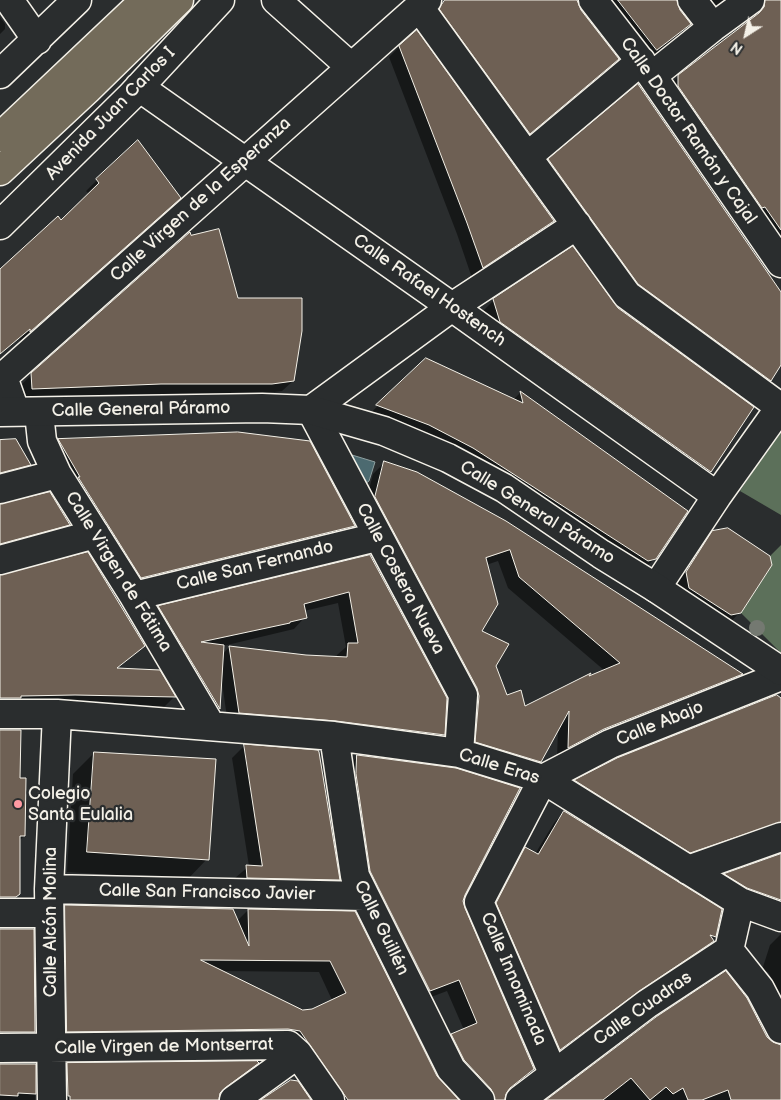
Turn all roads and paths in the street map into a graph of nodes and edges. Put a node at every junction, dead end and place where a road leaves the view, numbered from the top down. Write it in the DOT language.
graph roads {
  1 [pos="10,0"];
  2 [pos="77,0"];
  3 [pos="145,0"];
  4 [pos="179,0"];
  5 [pos="220,0"];
  6 [pos="276,0"];
  7 [pos="593,0"];
  8 [pos="692,0"];
  9 [pos="750,0"];
  10 [pos="423,4"];
  11 [pos="713,27"];
  12 [pos="37,40"];
  13 [pos="351,67"];
  14 [pos="646,69"];
  15 [pos="0,74"];
  16 [pos="139,88"];
  17 [pos="0,137"];
  18 [pos="528,156"];
  19 [pos="244,162"];
  20 [pos="0,171"];
  21 [pos="0,225"];
  22 [pos="577,225"];
  23 [pos="781,264"];
  24 [pos="452,307"];
  25 [pos="2,374"];
  26 [pos="780,407"];
  27 [pos="311,410"];
  28 [pos="18,412"];
  29 [pos="57,474"];
  30 [pos="0,488"];
  31 [pos="717,496"];
  32 [pos="95,534"];
  33 [pos="377,537"];
  34 [pos="0,560"];
  35 [pos="656,588"];
  36 [pos="134,596"];
  37 [pos="781,670"];
  38 [pos="781,676"];
  39 [pos="0,714"];
  40 [pos="57,714"];
  41 [pos="211,726"];
  42 [pos="334,736"];
  43 [pos="459,753"];
  44 [pos="543,779"];
  45 [pos="781,837"];
  46 [pos="688,870"];
  47 [pos="364,896"];
  48 [pos="49,901"];
  49 [pos="740,902"];
  50 [pos="0,913"];
  51 [pos="781,917"];
  52 [pos="729,950"];
  53 [pos="781,1029"];
  54 [pos="0,1048"];
  55 [pos="51,1049"];
  56 [pos="298,1054"];
  57 [pos="553,1073"];
  58 [pos="52,1100"];
  59 [pos="234,1100"];
  60 [pos="330,1100"];
  61 [pos="480,1100"];
  62 [pos="520,1100"];
  1 -- 12 [label="street"];
  2 -- 12 [label="street"];
  3 -- 17 [label="main road"];
  4 -- 20 [label="main road"];
  5 -- 16 [label="street, Avenida Juan Carlos I"];
  6 -- 13 [label="street"];
  7 -- 14 [label="street, Calle Doctor Ramón y Cajal"];
  8 -- 11 [label="street"];
  9 -- 11 [label="street"];
  10 -- 13 [label="street, Calle Virgen de la Esperanza"];
  10 -- 18 [label="street"];
  11 -- 14 [label="street"];
  12 -- 15 [label="street"];
  13 -- 19 [label="street, Calle Virgen de la Esperanza"];
  14 -- 18 [label="street"];
  14 -- 23 [label="street, Calle Doctor Ramón y Cajal"];
  16 -- 19 [label="street, Calle Rafael Hostench"];
  16 -- 21 [label="street, Avenida Juan Carlos I"];
  18 -- 22 [label="street"];
  19 -- 24 [label="street, Calle Rafael Hostench"];
  19 -- 25 [label="street, Calle Virgen de la Esperanza"];
  22 -- 24 [label="street"];
  22 -- 26 [label="street"];
  24 -- 27 [label="street"];
  24 -- 31 [label="street, Calle Rafael Hostench"];
  25 -- 28 [label="street, Calle Virgen de la Esperanza"];
  26 -- 31 [label="street"];
  27 -- 28 [label="street, Calle General Páramo"];
  27 -- 33 [label="street, Calle Costera Nueva"];
  27 -- 35 [label="street, Calle General Páramo"];
  28 -- 29 [label="street, Calle Virgen de Fátima"];
  29 -- 30 [label="street"];
  29 -- 32 [label="street, Calle Virgen de Fátima"];
  31 -- 35 [label="street"];
  32 -- 34 [label="street"];
  32 -- 36 [label="street, Calle Virgen de Fátima"];
  33 -- 36 [label="street, Calle San Fernando"];
  33 -- 43 [label="street, Calle Costera Nueva"];
  35 -- 37 [label="street, Calle General Páramo"];
  36 -- 41 [label="street, Calle Virgen de Fátima"];
  38 -- 44 [label="street, Calle Abajo"];
  39 -- 40 [label="street, Calle Eras"];
  40 -- 41 [label="street, Calle Eras"];
  40 -- 48 [label="street, Calle Alcón Molina"];
  41 -- 42 [label="street, Calle Eras"];
  42 -- 43 [label="street, Calle Eras"];
  42 -- 47 [label="street, Calle Guillén"];
  43 -- 44 [label="street, Calle Eras"];
  44 -- 46 [label="street, Calle Eras"];
  44 -- 57 [label="street, Calle Innominada"];
  45 -- 46 [label="street"];
  46 -- 49 [label="street, Calle Eras"];
  47 -- 48 [label="street, Calle San Francisco Javier"];
  47 -- 61 [label="street, Calle Guillén"];
  48 -- 50 [label="street, Calle San Francisco Javier"];
  48 -- 55 [label="street, Calle Alcón Molina"];
  49 -- 51 [label="street, Calle Eras"];
  49 -- 52 [label="street"];
  52 -- 53 [label="street"];
  52 -- 57 [label="street, Calle Cuadras"];
  54 -- 55 [label="street, Calle Virgen de Montserrat"];
  55 -- 56 [label="street, Calle Virgen de Montserrat"];
  55 -- 58 [label="street, Calle Alcón Molina"];
  56 -- 59 [label="street"];
  56 -- 60 [label="street, Calle Virgen de Montserrat"];
  57 -- 62 [label="street, Calle Cuadras"];
}
